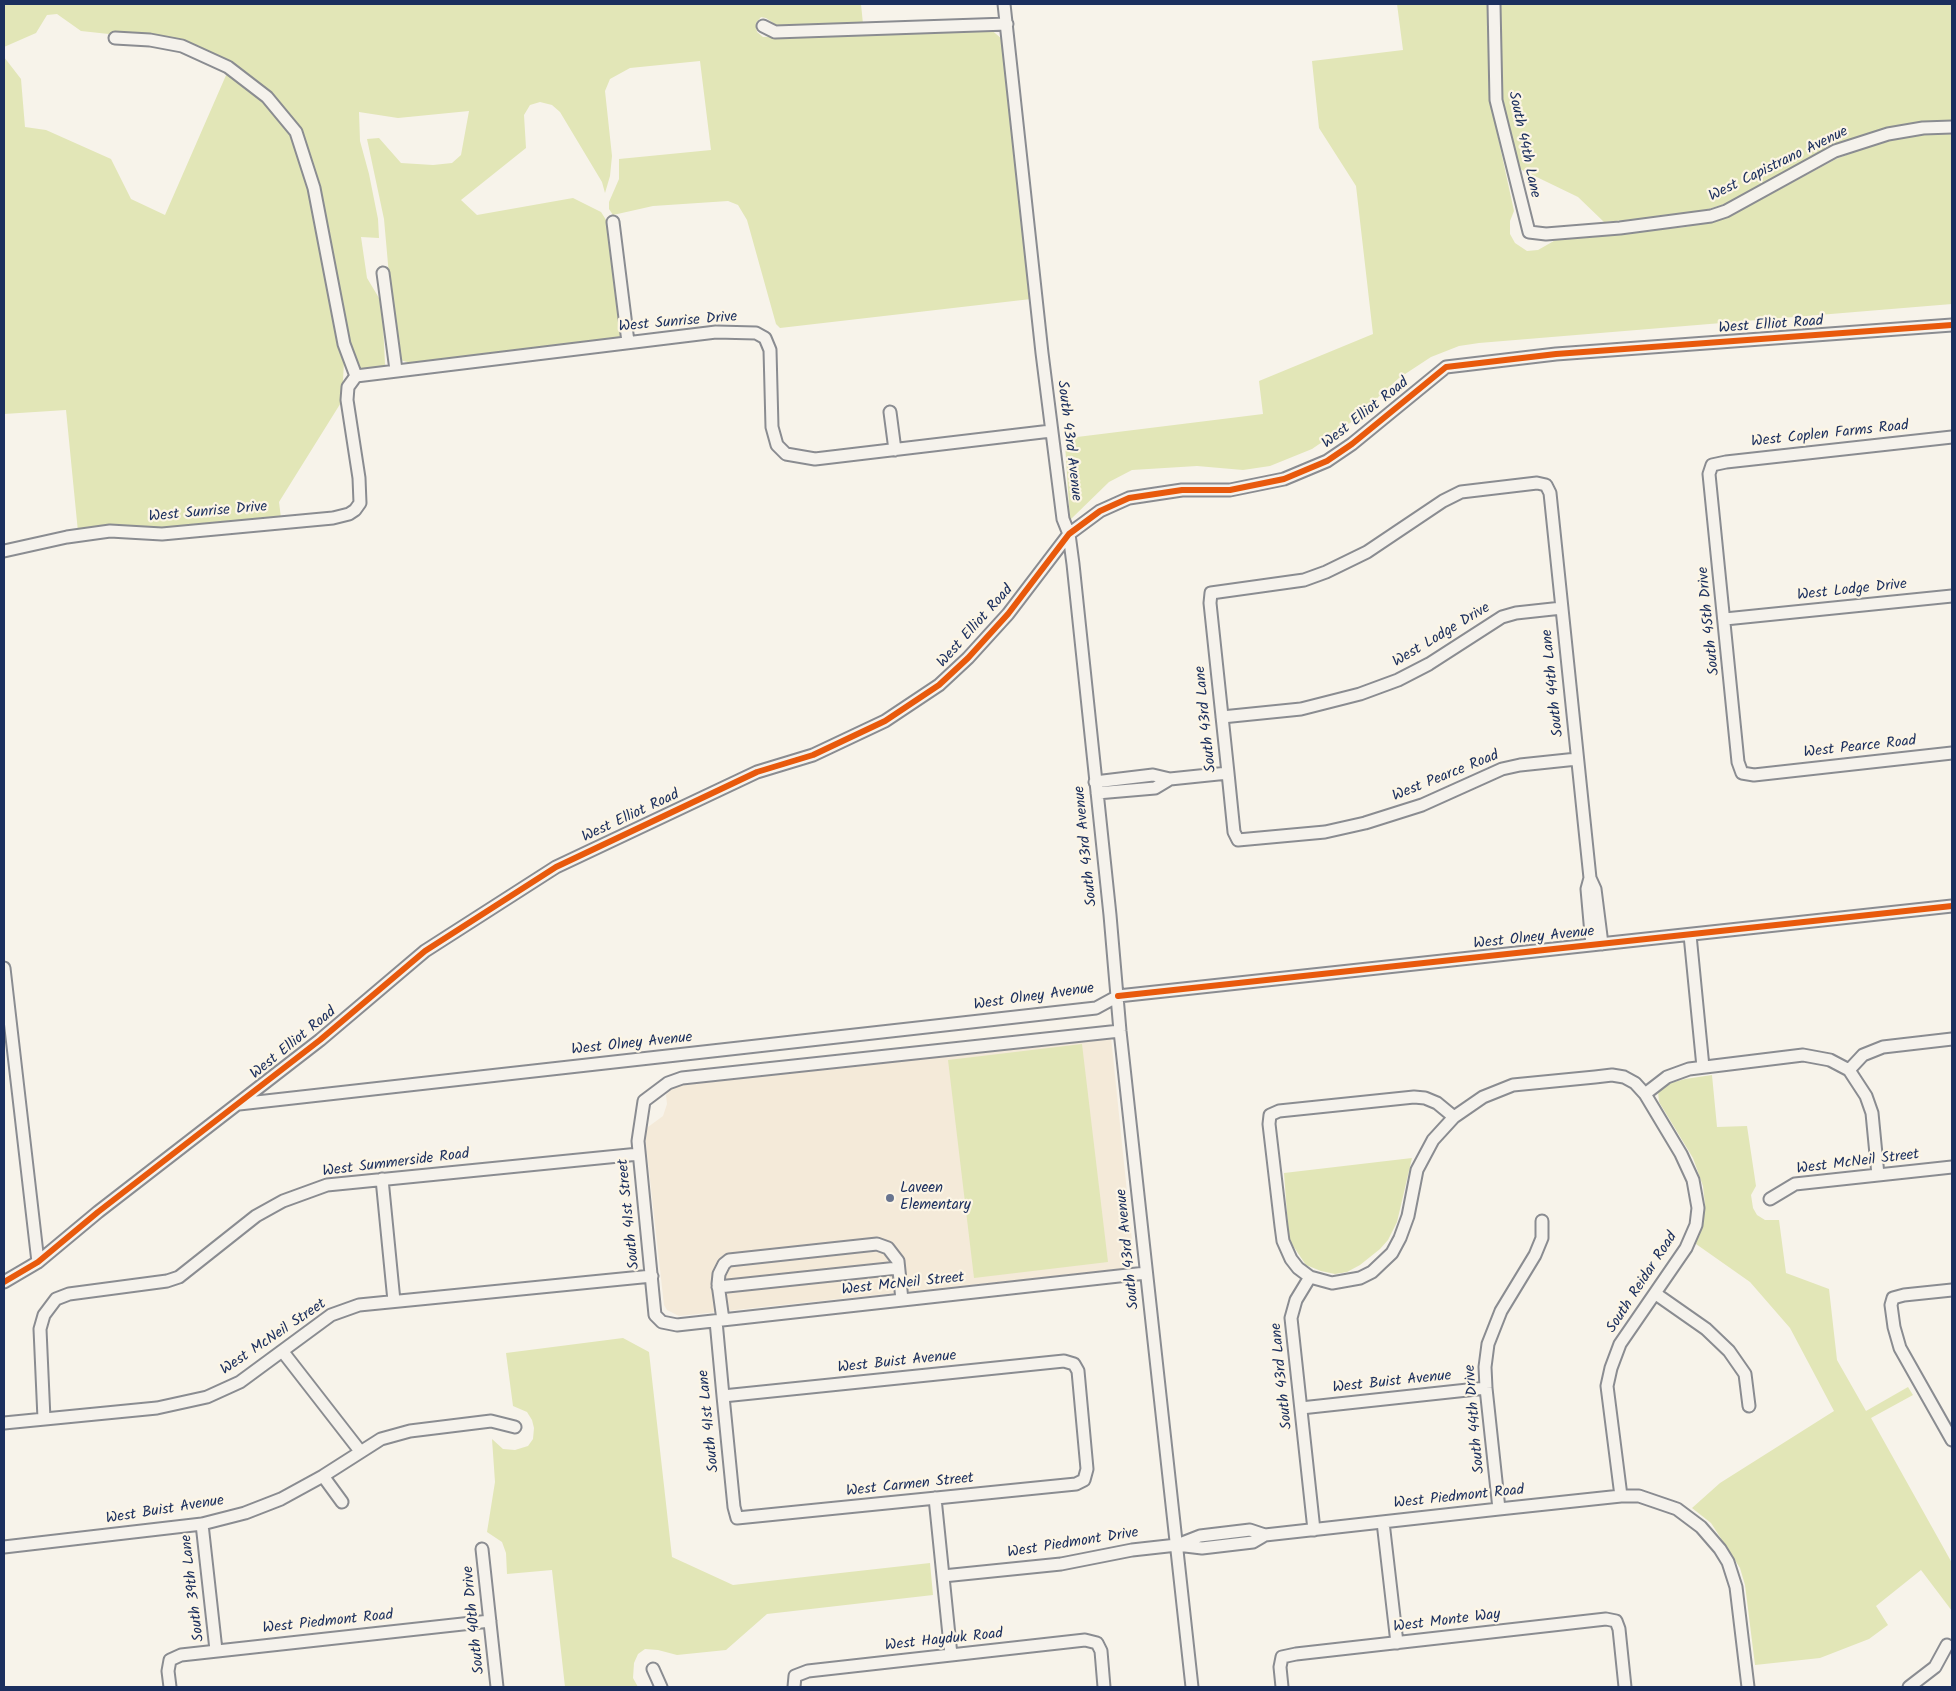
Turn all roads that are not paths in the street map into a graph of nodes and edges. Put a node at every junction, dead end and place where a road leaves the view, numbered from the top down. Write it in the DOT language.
graph roads {
  1 [pos="1004,4"];
  2 [pos="1494,4"];
  3 [pos="1007,24"];
  4 [pos="763,26"];
  5 [pos="115,38"];
  6 [pos="1952,127"];
  7 [pos="613,222"];
  8 [pos="1528,232"];
  9 [pos="383,274"];
  10 [pos="1952,325"];
  11 [pos="628,342"];
  12 [pos="396,370"];
  13 [pos="356,376"];
  14 [pos="890,412"];
  15 [pos="1051,431"];
  16 [pos="1952,437"];
  17 [pos="895,450"];
  18 [pos="1712,465"];
  19 [pos="1546,485"];
  20 [pos="1069,534"];
  21 [pos="4,551"];
  22 [pos="1952,596"];
  23 [pos="1562,608"];
  24 [pos="1725,619"];
  25 [pos="1222,717"];
  26 [pos="1952,753"];
  27 [pos="1577,759"];
  28 [pos="1228,773"];
  29 [pos="1742,773"];
  30 [pos="1136,777"];
  31 [pos="1170,779"];
  32 [pos="1096,788"];
  33 [pos="1138,790"];
  34 [pos="1238,840"];
  35 [pos="1952,906"];
  36 [pos="1690,935"];
  37 [pos="1597,944"];
  38 [pos="4,968"];
  39 [pos="1118,996"];
  40 [pos="1120,1031"];
  41 [pos="1952,1039"];
  42 [pos="1703,1067"];
  43 [pos="1849,1070"];
  44 [pos="1644,1094"];
  45 [pos="238,1105"];
  46 [pos="1454,1117"];
  47 [pos="639,1154"];
  48 [pos="1952,1167"];
  49 [pos="1878,1175"];
  50 [pos="382,1178"];
  51 [pos="1770,1199"];
  52 [pos="1542,1221"];
  53 [pos="38,1262"];
  54 [pos="898,1268"];
  55 [pos="1146,1273"];
  56 [pos="652,1276"];
  57 [pos="1310,1276"];
  58 [pos="4,1282"];
  59 [pos="718,1288"];
  60 [pos="1952,1290"];
  61 [pos="1656,1294"];
  62 [pos="902,1300"];
  63 [pos="394,1301"];
  64 [pos="719,1320"];
  65 [pos="662,1322"];
  66 [pos="283,1352"];
  67 [pos="1486,1388"];
  68 [pos="723,1396"];
  69 [pos="1750,1406"];
  70 [pos="1301,1408"];
  71 [pos="44,1419"];
  72 [pos="4,1423"];
  73 [pos="1949,1426"];
  74 [pos="514,1428"];
  75 [pos="1952,1440"];
  76 [pos="360,1451"];
  77 [pos="323,1476"];
  78 [pos="1084,1480"];
  79 [pos="1621,1496"];
  80 [pos="935,1498"];
  81 [pos="342,1502"];
  82 [pos="1499,1509"];
  83 [pos="737,1518"];
  84 [pos="1383,1522"];
  85 [pos="202,1524"];
  86 [pos="1314,1530"];
  87 [pos="1265,1535"];
  88 [pos="1177,1545"];
  89 [pos="4,1547"];
  90 [pos="482,1549"];
  91 [pos="943,1576"];
  92 [pos="490,1621"];
  93 [pos="1397,1643"];
  94 [pos="1947,1645"];
  95 [pos="216,1650"];
  96 [pos="951,1655"];
  97 [pos="653,1669"];
  98 [pos="794,1681"];
  99 [pos="170,1687"];
  100 [pos="497,1687"];
  101 [pos="661,1687"];
  102 [pos="1104,1687"];
  103 [pos="1192,1687"];
  104 [pos="1282,1687"];
  105 [pos="1624,1687"];
  106 [pos="1748,1687"];
  107 [pos="1909,1687"];
  1 -- 3 [label="street, South 43rd Avenue"];
  2 -- 8 [label="street, South 44th Lane"];
  3 -- 4 [label="street"];
  3 -- 15 [label="street, South 43rd Avenue"];
  5 -- 13 [label="street"];
  6 -- 8 [label="street, West Capistrano Avenue"];
  7 -- 11 [label="street"];
  9 -- 12 [label="street"];
  10 -- 20 [label="street, West Elliot Road"];
  11 -- 12 [label="street, West Sunrise Drive"];
  11 -- 17 [label="street, West Sunrise Drive"];
  12 -- 13 [label="street, West Sunrise Drive"];
  13 -- 21 [label="street, West Sunrise Drive"];
  14 -- 17 [label="street"];
  15 -- 17 [label="street, West Sunrise Drive"];
  15 -- 20 [label="street, South 43rd Avenue"];
  16 -- 18 [label="street, West Coplen Farms Road"];
  18 -- 24 [label="street, South 45th Drive"];
  19 -- 23 [label="street, South 44th Lane"];
  19 -- 25 [label="street, South 43rd Lane"];
  20 -- 32 [label="street, South 43rd Avenue"];
  20 -- 45 [label="street, West Elliot Road"];
  22 -- 24 [label="street, West Lodge Drive"];
  23 -- 25 [label="street, West Lodge Drive"];
  23 -- 27 [label="street, South 44th Lane"];
  24 -- 29 [label="street, South 45th Drive"];
  25 -- 28 [label="street, South 43rd Lane"];
  26 -- 29 [label="street, West Pearce Road"];
  27 -- 34 [label="street, West Pearce Road"];
  27 -- 37 [label="street, South 44th Lane"];
  28 -- 31 [label="street"];
  28 -- 34 [label="street, South 43rd Lane"];
  30 -- 31 [label="street"];
  30 -- 32 [label="street"];
  30 -- 33 [label="street"];
  31 -- 33 [label="street"];
  32 -- 33 [label="street"];
  32 -- 39 [label="street, South 43rd Avenue"];
  35 -- 36 [label="street, West Olney Avenue"];
  36 -- 37 [label="street, West Olney Avenue"];
  36 -- 42 [label="street"];
  37 -- 39 [label="street, West Olney Avenue"];
  38 -- 53 [label="street"];
  39 -- 40 [label="street, South 43rd Avenue"];
  39 -- 45 [label="street, West Olney Avenue"];
  40 -- 47 [label="street, South 41st Street"];
  40 -- 55 [label="street, South 43rd Avenue"];
  41 -- 43 [label="street"];
  42 -- 43 [label="street"];
  42 -- 44 [label="street"];
  43 -- 49 [label="street"];
  44 -- 46 [label="street, South Reidar Road"];
  44 -- 61 [label="street, South Reidar Road"];
  45 -- 53 [label="street, West Elliot Road"];
  46 -- 57 [label="street"];
  46 -- 57 [label="street"];
  47 -- 50 [label="street, West Summerside Road"];
  47 -- 56 [label="street, South 41st Street"];
  48 -- 49 [label="street, West McNeil Street"];
  49 -- 51 [label="street, West McNeil Street"];
  50 -- 63 [label="street"];
  50 -- 71 [label="street, West Summerside Road"];
  52 -- 67 [label="street, South 44th Drive"];
  53 -- 58 [label="street, West Elliot Road"];
  54 -- 59 [label="street"];
  54 -- 59 [label="street"];
  54 -- 62 [label="street"];
  55 -- 62 [label="street, West McNeil Street"];
  55 -- 88 [label="street, South 43rd Avenue"];
  56 -- 63 [label="street, West McNeil Street"];
  56 -- 65 [label="street, South 41st Street"];
  57 -- 70 [label="street, South 43rd Lane"];
  59 -- 64 [label="street, South 41st Lane"];
  60 -- 73 [label="street"];
  61 -- 69 [label="street"];
  61 -- 79 [label="street, South Reidar Road"];
  62 -- 64 [label="street, West McNeil Street"];
  63 -- 66 [label="street, West McNeil Street"];
  64 -- 65 [label="street, West McNeil Street"];
  64 -- 68 [label="street, South 41st Lane"];
  66 -- 71 [label="street, West McNeil Street"];
  66 -- 76 [label="street"];
  67 -- 70 [label="street, West Buist Avenue"];
  67 -- 82 [label="street, South 44th Drive"];
  68 -- 78 [label="street, West Buist Avenue"];
  68 -- 83 [label="street, South 41st Lane"];
  70 -- 86 [label="street, South 43rd Lane"];
  71 -- 72 [label="street, West McNeil Street"];
  73 -- 75 [label="street"];
  74 -- 76 [label="street, West Buist Avenue"];
  76 -- 77 [label="street, West Buist Avenue"];
  77 -- 81 [label="street"];
  77 -- 85 [label="street, West Buist Avenue"];
  78 -- 80 [label="street, West Carmen Street"];
  79 -- 82 [label="street, West Piedmont Road"];
  79 -- 106 [label="street, West Piedmont Road"];
  80 -- 83 [label="street, West Carmen Street"];
  80 -- 91 [label="street"];
  82 -- 84 [label="street, West Piedmont Road"];
  84 -- 86 [label="street, West Piedmont Road"];
  84 -- 93 [label="street"];
  85 -- 89 [label="street, West Buist Avenue"];
  85 -- 95 [label="street, South 39th Lane"];
  86 -- 87 [label="street, West Piedmont Road"];
  87 -- 88 [label="street, West Piedmont Drive"];
  88 -- 91 [label="street, West Piedmont Drive"];
  88 -- 103 [label="street, South 43rd Avenue"];
  90 -- 92 [label="street, South 40th Drive"];
  91 -- 96 [label="street"];
  92 -- 95 [label="street, West Piedmont Road"];
  92 -- 100 [label="street, South 40th Drive"];
  93 -- 104 [label="street, West Monte Way"];
  93 -- 105 [label="street, West Monte Way"];
  94 -- 107 [label="street"];
  95 -- 99 [label="street, West Piedmont Road"];
  96 -- 98 [label="street, West Hayduk Road"];
  96 -- 102 [label="street, West Hayduk Road"];
  97 -- 101 [label="street"];
}
